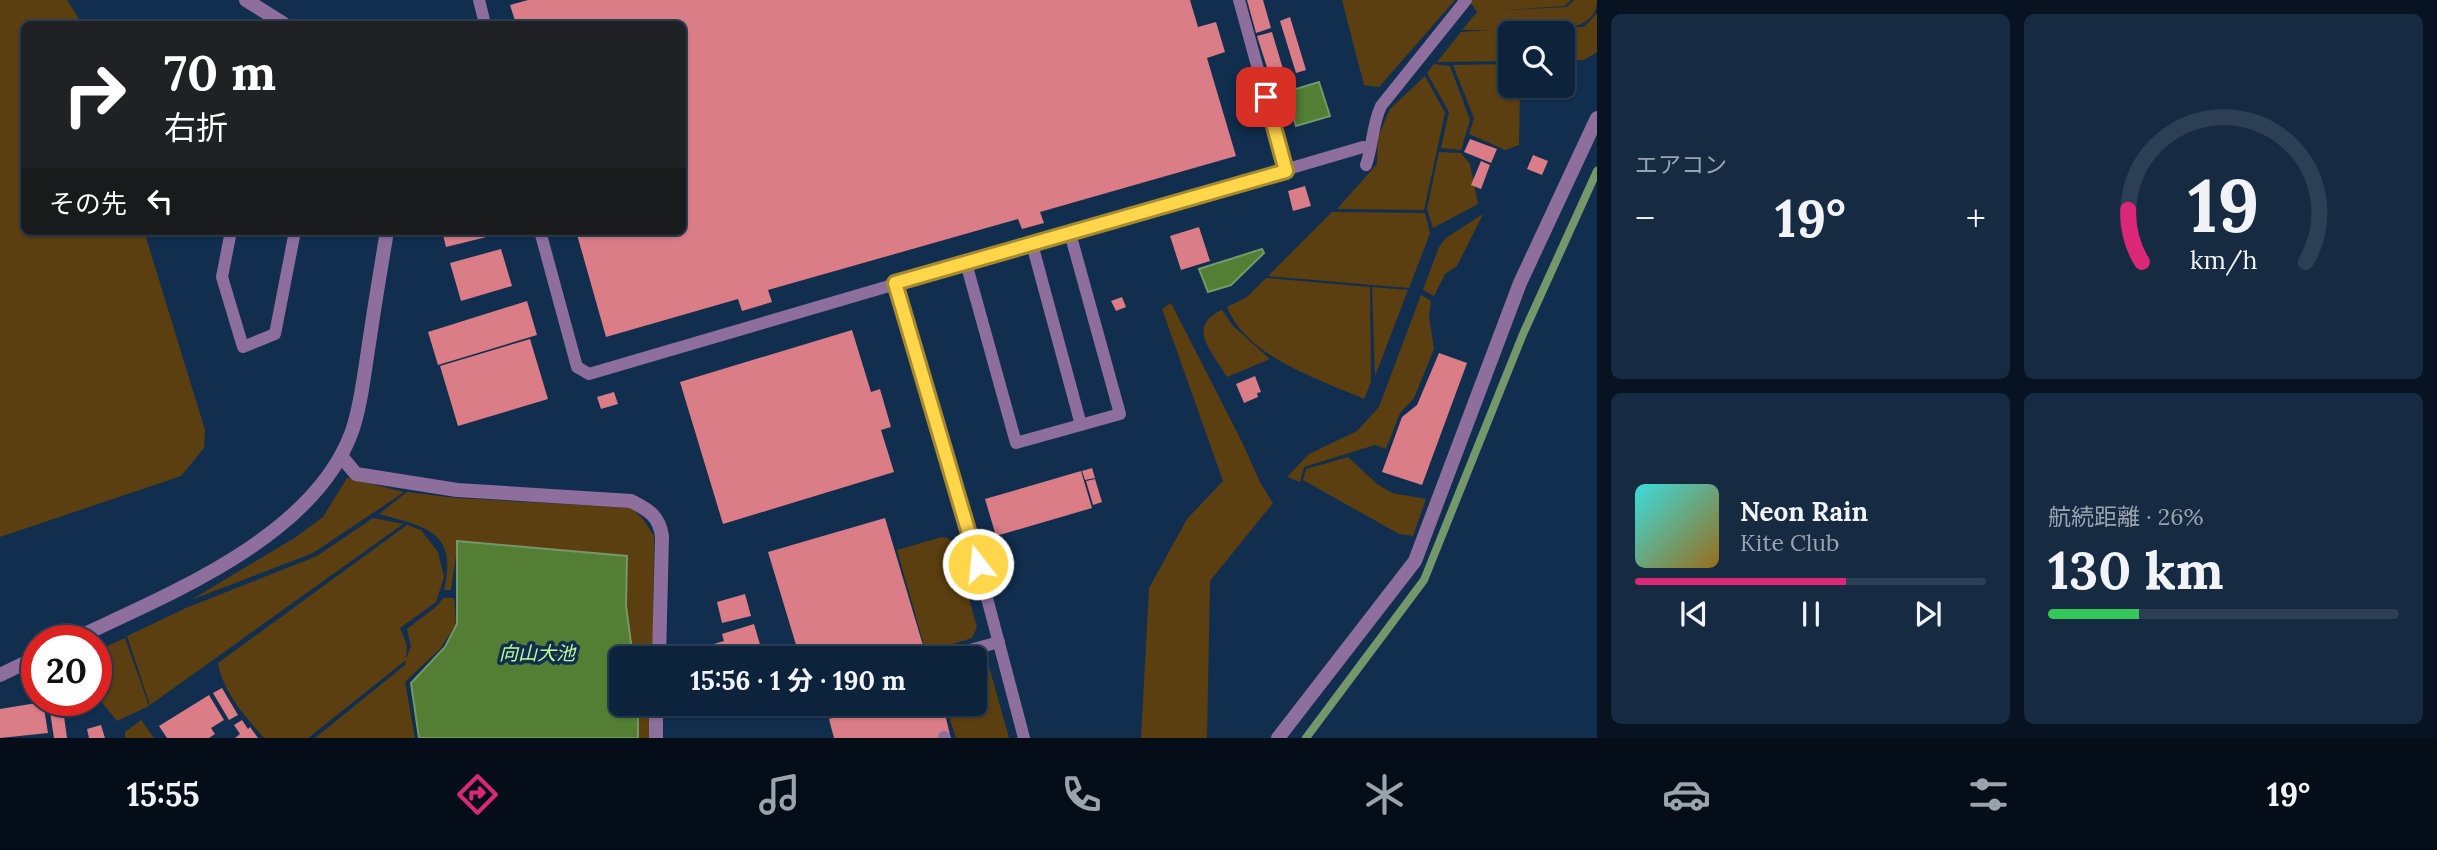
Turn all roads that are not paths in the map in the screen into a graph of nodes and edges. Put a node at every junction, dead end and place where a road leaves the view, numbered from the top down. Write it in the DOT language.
graph roads {
  1 [pos="246,0"];
  2 [pos="479,0"];
  3 [pos="1239,0"];
  4 [pos="1466,0"];
  5 [pos="279,21"];
  6 [pos="484,21"];
  7 [pos="1597,118"];
  8 [pos="1363,147"];
  9 [pos="1366,165"];
  10 [pos="1286,171"];
  11 [pos="1070,233"];
  12 [pos="230,235"];
  13 [pos="294,235"];
  14 [pos="386,235"];
  15 [pos="541,235"];
  16 [pos="1032,244"];
  17 [pos="965,263"];
  18 [pos="895,283"];
  19 [pos="1081,425"];
  20 [pos="341,456"];
  21 [pos="392,466"];
  22 [pos="400,481"];
  23 [pos="104,625"];
  24 [pos="999,642"];
  25 [pos="659,646"];
  26 [pos="984,646"];
  27 [pos="21,665"];
  28 [pos="0,675"];
  29 [pos="656,716"];
  30 [pos="656,738"];
  31 [pos="1024,738"];
  32 [pos="1278,738"];
  1 -- 5 [label="street"];
  2 -- 6 [label="lane"];
  3 -- 10 [label="lane"];
  4 -- 9 [label="lane"];
  7 -- 32 [label="street"];
  8 -- 10 [label="lane"];
  10 -- 11 [label="lane"];
  11 -- 16 [label="lane"];
  11 -- 19 [label="lane"];
  12 -- 13 [label="lane"];
  14 -- 20 [label="street"];
  15 -- 18 [label="lane"];
  16 -- 17 [label="lane"];
  16 -- 19 [label="lane"];
  17 -- 18 [label="lane"];
  17 -- 19 [label="lane"];
  18 -- 24 [label="lane"];
  20 -- 22 [label="street"];
  20 -- 23 [label="street"];
  21 -- 22 [label="street"];
  22 -- 25 [label="street"];
  24 -- 26 [label="lane"];
  24 -- 31 [label="lane"];
  27 -- 28 [label="street"];
  29 -- 30 [label="street"];
}
